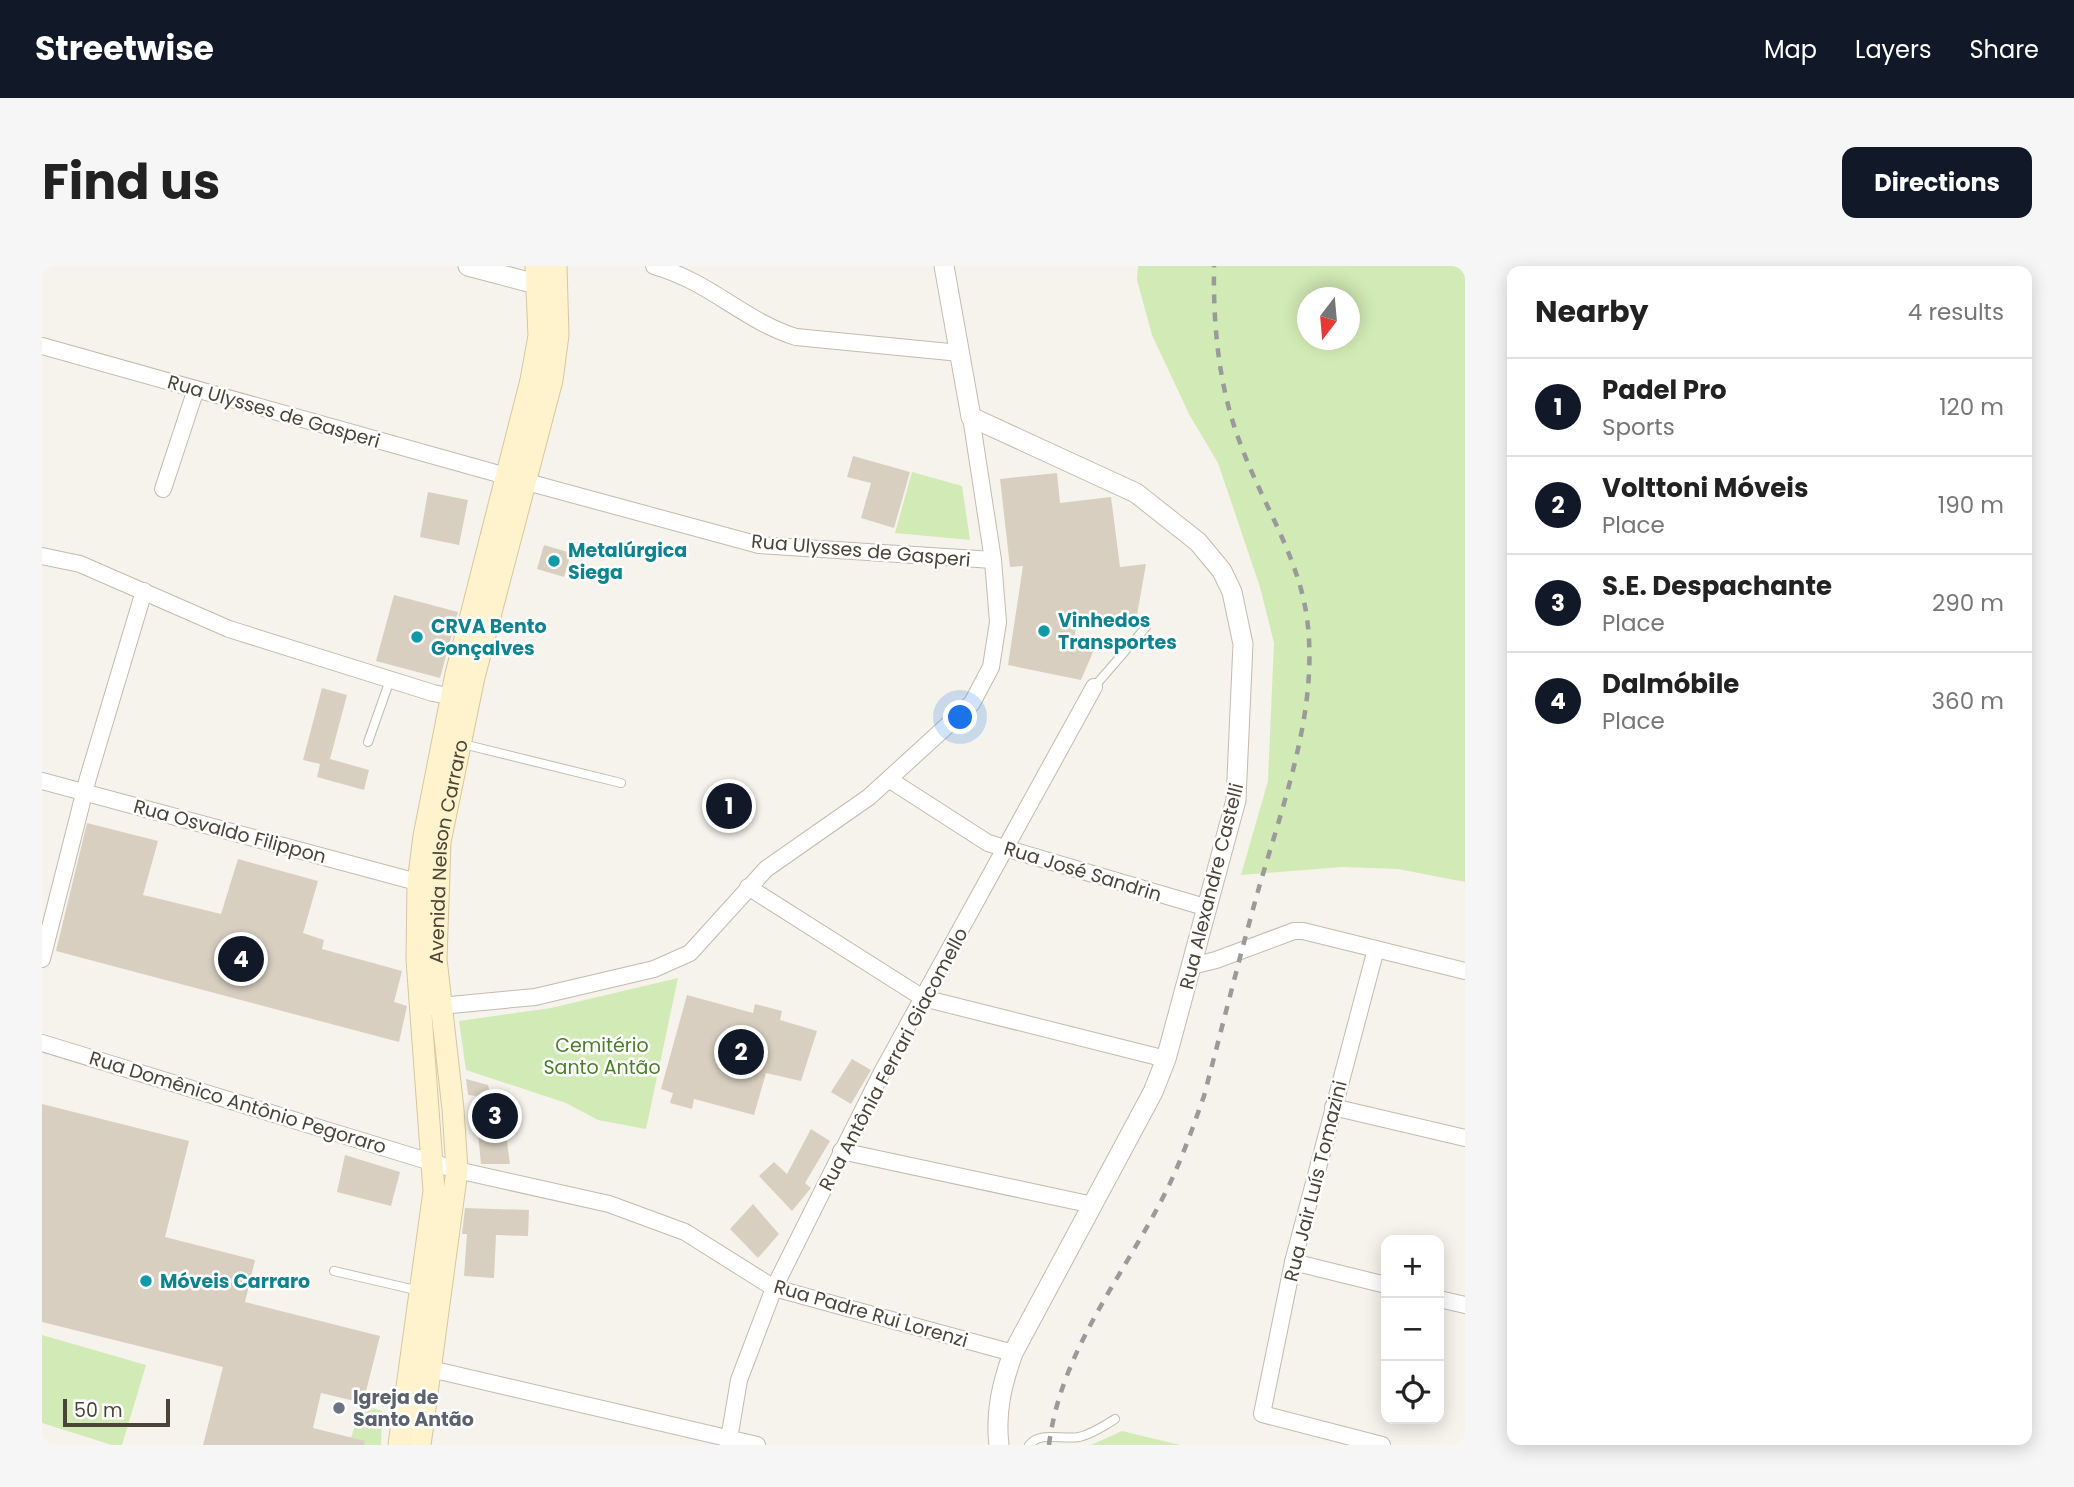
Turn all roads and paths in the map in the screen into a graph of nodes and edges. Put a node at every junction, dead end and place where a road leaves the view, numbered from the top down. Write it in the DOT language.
graph roads {
  1 [pos="468,266"];
  2 [pos="556,266"];
  3 [pos="654,266"];
  4 [pos="944,266"];
  5 [pos="544,280"];
  6 [pos="42,346"];
  7 [pos="960,353"];
  8 [pos="195,389"];
  9 [pos="971,417"];
  10 [pos="506,476"];
  11 [pos="527,482"];
  12 [pos="163,489"];
  13 [pos="42,556"];
  14 [pos="993,560"];
  15 [pos="144,591"];
  16 [pos="1146,627"];
  17 [pos="465,676"];
  18 [pos="390,680"];
  19 [pos="1094,687"];
  20 [pos="460,699"];
  21 [pos="368,742"];
  22 [pos="460,743"];
  23 [pos="890,780"];
  24 [pos="42,781"];
  25 [pos="443,782"];
  26 [pos="621,783"];
  27 [pos="85,792"];
  28 [pos="1006,849"];
  29 [pos="428,885"];
  30 [pos="748,887"];
  31 [pos="1208,908"];
  32 [pos="44,938"];
  33 [pos="1376,949"];
  34 [pos="42,959"];
  35 [pos="1192,966"];
  36 [pos="1465,971"];
  37 [pos="923,998"];
  38 [pos="430,1007"];
  39 [pos="42,1043"];
  40 [pos="1166,1059"];
  41 [pos="1333,1107"];
  42 [pos="1465,1138"];
  43 [pos="841,1151"];
  44 [pos="434,1161"];
  45 [pos="457,1170"];
  46 [pos="1093,1205"];
  47 [pos="1293,1262"];
  48 [pos="334,1271"];
  49 [pos="1381,1284"];
  50 [pos="774,1288"];
  51 [pos="431,1292"];
  52 [pos="1444,1299"];
  53 [pos="1465,1305"];
  54 [pos="1013,1353"];
  55 [pos="421,1367"];
  56 [pos="1115,1419"];
  57 [pos="729,1441"];
  58 [pos="399,1445"];
  59 [pos="420,1445"];
  60 [pos="757,1445"];
  61 [pos="999,1445"];
  62 [pos="1029,1445"];
  63 [pos="1382,1445"];
  1 -- 5 [label="street"];
  2 -- 5 [label="main road, Avenida Nelson Carraro"];
  3 -- 7 [label="street"];
  4 -- 7 [label="street"];
  5 -- 10 [label="main road, Avenida Nelson Carraro"];
  5 -- 11 [label="main road, Avenida Nelson Carraro"];
  6 -- 8 [label="street, Rua Ulysses de Gasperi"];
  7 -- 9 [label="street"];
  8 -- 10 [label="street, Rua Ulysses de Gasperi"];
  8 -- 12 [label="street"];
  9 -- 14 [label="street"];
  9 -- 31 [label="street, Rua Alexandre Castelli"];
  10 -- 11 [label="street, Rua Ulysses de Gasperi"];
  10 -- 17 [label="main road, Avenida Nelson Carraro"];
  11 -- 14 [label="street, Rua Ulysses de Gasperi"];
  11 -- 17 [label="main road, Avenida Nelson Carraro"];
  13 -- 15 [label="street"];
  14 -- 23 [label="street"];
  15 -- 18 [label="street"];
  15 -- 27 [label="street"];
  16 -- 19 [label="lane"];
  17 -- 20 [label="main road, Avenida Nelson Carraro"];
  18 -- 20 [label="street"];
  18 -- 21 [label="lane"];
  19 -- 28 [label="street, Rua Antônia Ferrari Giacomello"];
  20 -- 22 [label="main road, Avenida Nelson Carraro"];
  20 -- 25 [label="main road, Avenida Nelson Carraro"];
  22 -- 25 [label="main road, Avenida Nelson Carraro"];
  22 -- 26 [label="lane"];
  23 -- 28 [label="street, Rua José Sandrin"];
  23 -- 30 [label="street"];
  24 -- 27 [label="street, Rua Osvaldo Filippon"];
  25 -- 29 [label="main road, Avenida Nelson Carraro"];
  27 -- 29 [label="street, Rua Osvaldo Filippon"];
  27 -- 32 [label="street"];
  28 -- 31 [label="street, Rua José Sandrin"];
  28 -- 37 [label="street, Rua Antônia Ferrari Giacomello"];
  29 -- 38 [label="main road, Avenida Nelson Carraro"];
  30 -- 37 [label="street"];
  30 -- 38 [label="street"];
  31 -- 35 [label="street, Rua Alexandre Castelli"];
  32 -- 34 [label="street"];
  33 -- 35 [label="street"];
  33 -- 36 [label="street"];
  33 -- 41 [label="street, Rua Jair Luís Tomazini"];
  35 -- 40 [label="street, Rua Alexandre Castelli"];
  37 -- 40 [label="street"];
  37 -- 43 [label="street, Rua Antônia Ferrari Giacomello"];
  38 -- 44 [label="main road, Avenida Nelson Carraro"];
  38 -- 45 [label="main road, Avenida Nelson Carraro"];
  39 -- 44 [label="street, Rua Domênico Antônio Pegoraro"];
  40 -- 46 [label="street, Rua Alexandre Castelli"];
  41 -- 42 [label="street"];
  41 -- 47 [label="street, Rua Jair Luís Tomazini"];
  43 -- 46 [label="street"];
  43 -- 50 [label="street, Rua Antônia Ferrari Giacomello"];
  44 -- 45 [label="street, Rua Domênico Antônio Pegoraro"];
  44 -- 51 [label="main road, Avenida Nelson Carraro"];
  45 -- 50 [label="street, Rua Padre Rui Lorenzi"];
  45 -- 51 [label="main road, Avenida Nelson Carraro"];
  46 -- 54 [label="street, Rua Alexandre Castelli"];
  47 -- 49 [label="street"];
  47 -- 63 [label="street, Rua Jair Luís Tomazini"];
  48 -- 51 [label="lane"];
  50 -- 54 [label="street, Rua Padre Rui Lorenzi"];
  50 -- 57 [label="street, Rua Antônia Ferrari Giacomello"];
  51 -- 55 [label="main road, Avenida Nelson Carraro"];
  52 -- 53 [label="street"];
  54 -- 61 [label="street, Rua Alexandre Castelli"];
  55 -- 57 [label="street"];
  55 -- 58 [label="main road, Avenida Nelson Carraro"];
  55 -- 59 [label="main road, Avenida Nelson Carraro"];
  56 -- 62 [label="lane"];
  57 -- 60 [label="street"];
}
